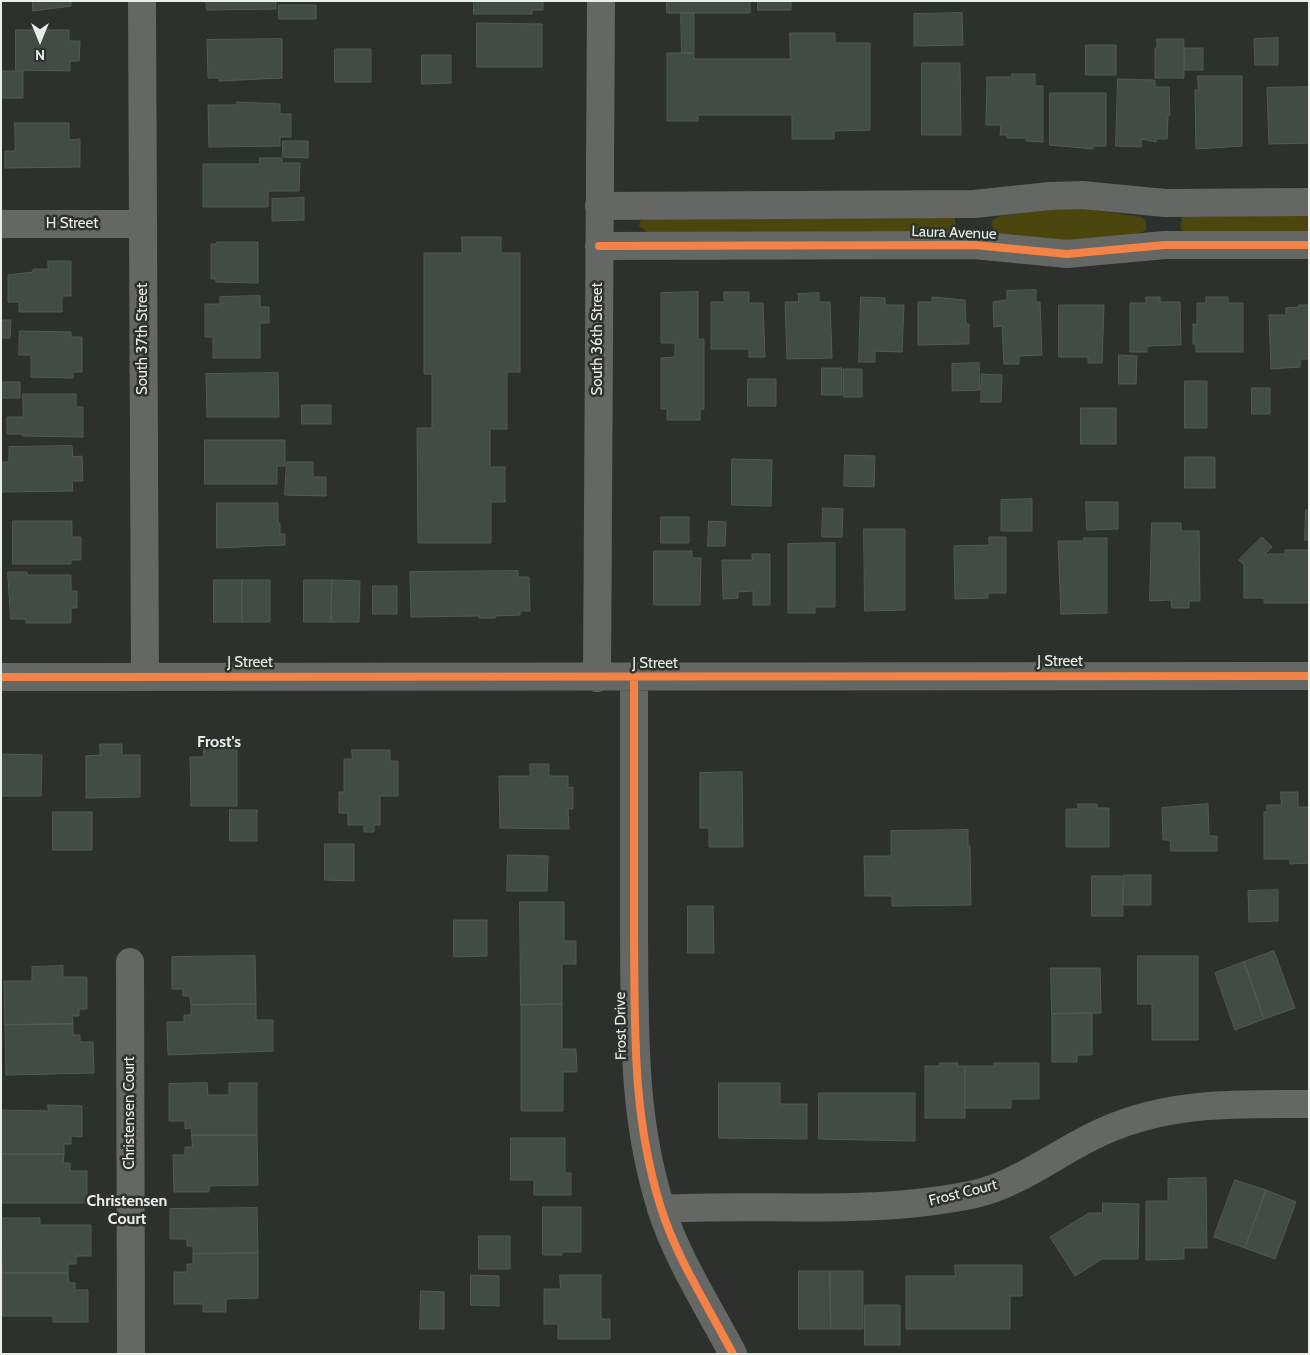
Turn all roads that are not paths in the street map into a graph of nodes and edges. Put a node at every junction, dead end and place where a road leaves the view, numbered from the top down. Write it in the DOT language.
graph roads {
  1 [pos="142,1"];
  2 [pos="601,1"];
  3 [pos="1309,202"];
  4 [pos="1165,203"];
  5 [pos="974,204"];
  6 [pos="599,206"];
  7 [pos="1,224"];
  8 [pos="142,224"];
  9 [pos="974,245"];
  10 [pos="1165,245"];
  11 [pos="1309,245"];
  12 [pos="599,246"];
  13 [pos="1309,676"];
  14 [pos="1,677"];
  15 [pos="145,677"];
  16 [pos="597,678"];
  17 [pos="634,678"];
  18 [pos="130,962"];
  19 [pos="1309,1104"];
  20 [pos="661,1208"];
  21 [pos="131,1354"];
  22 [pos="733,1354"];
  1 -- 8 [label="street, South 37th Street"];
  2 -- 6 [label="street, South 36th Street"];
  3 -- 4 [label="street, Laura Avenue"];
  4 -- 5 [label="street, Laura Avenue"];
  4 -- 10 [label="street"];
  5 -- 6 [label="street, Laura Avenue"];
  5 -- 9 [label="street"];
  6 -- 12 [label="street, South 36th Street"];
  7 -- 8 [label="street, H Street"];
  8 -- 15 [label="street, South 37th Street"];
  9 -- 10 [label="street, Laura Avenue"];
  9 -- 12 [label="street, Laura Avenue"];
  10 -- 11 [label="street, Laura Avenue"];
  12 -- 16 [label="street, South 36th Street"];
  13 -- 17 [label="street, J Street"];
  14 -- 15 [label="street, J Street"];
  15 -- 16 [label="street, J Street"];
  16 -- 17 [label="street, J Street"];
  17 -- 20 [label="street, Frost Drive"];
  18 -- 21 [label="street, Christensen Court"];
  19 -- 20 [label="street, Frost Court"];
  20 -- 22 [label="street, Frost Drive"];
}
